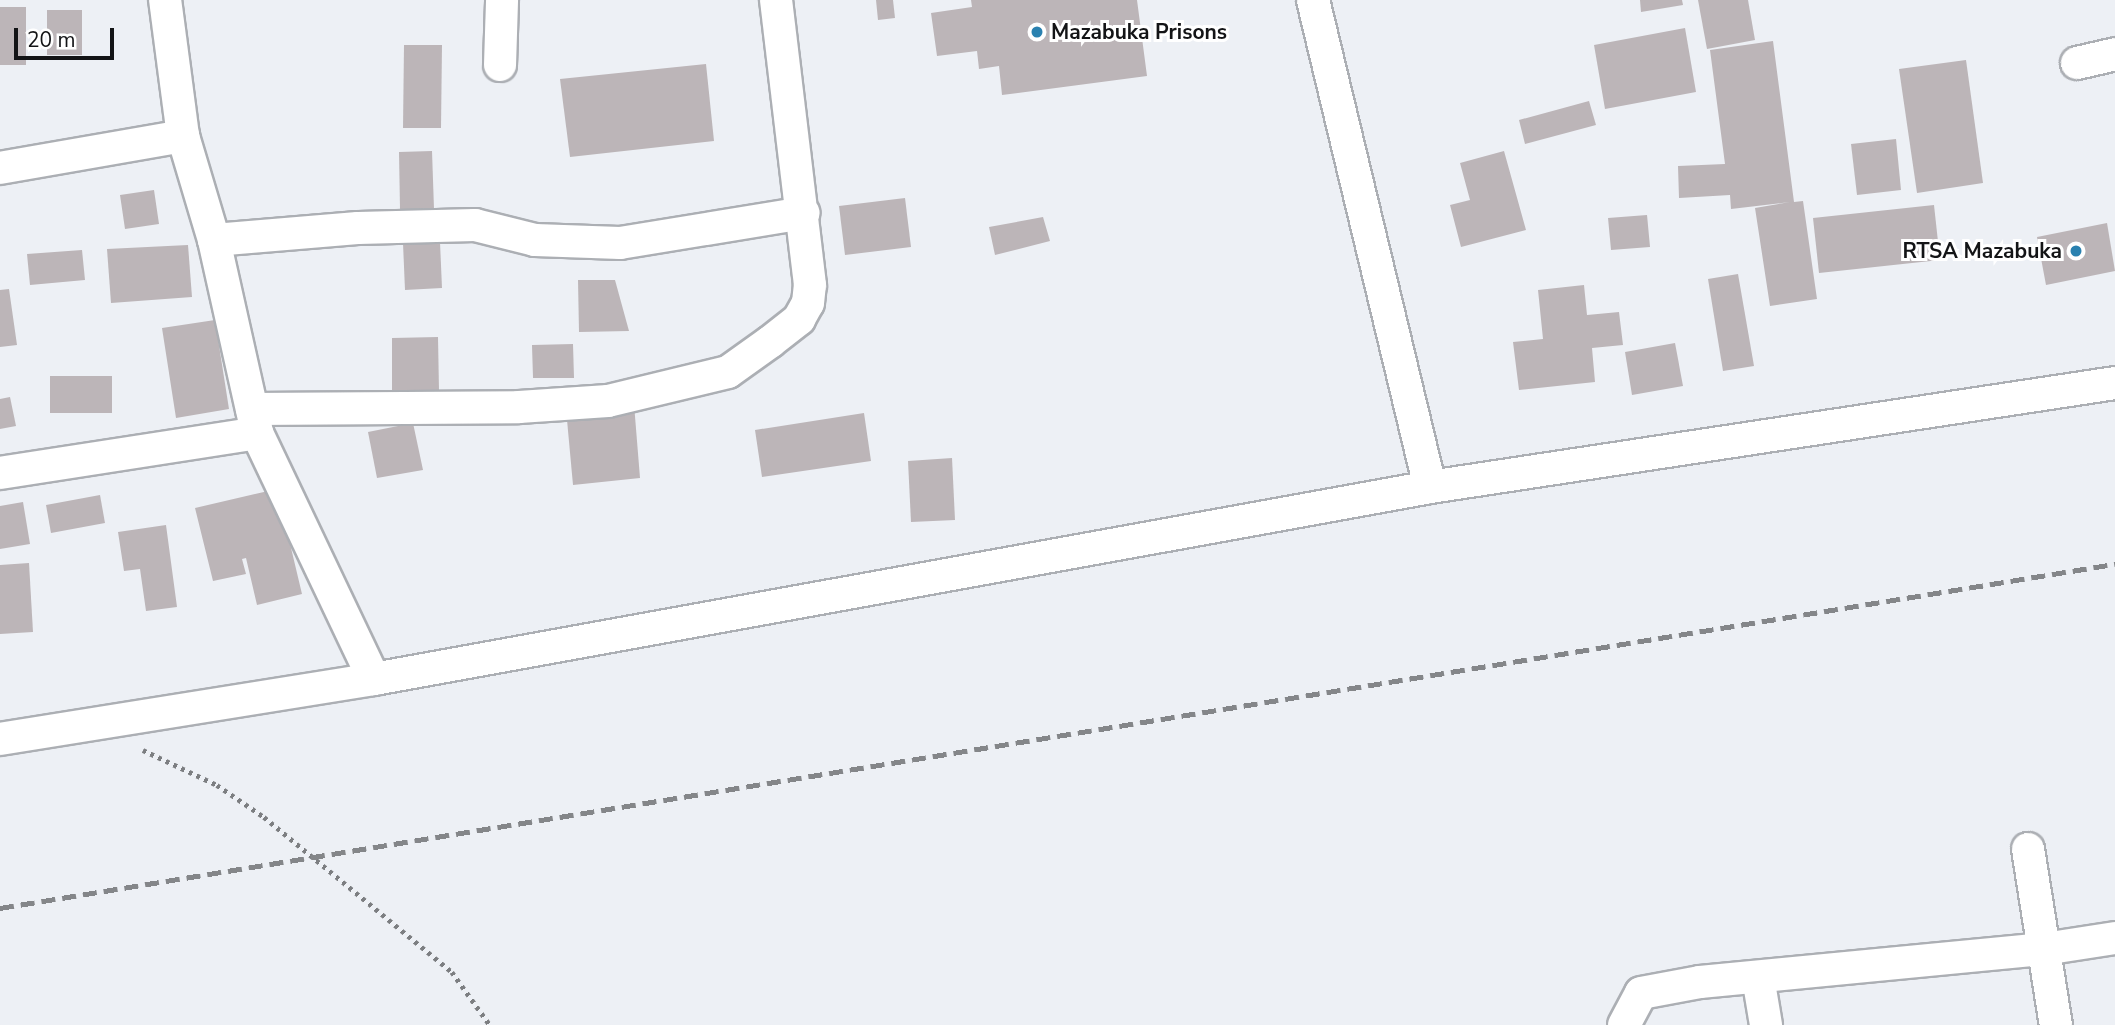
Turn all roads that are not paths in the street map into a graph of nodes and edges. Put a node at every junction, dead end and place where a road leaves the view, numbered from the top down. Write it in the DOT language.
graph roads {
  1 [pos="165,0"];
  2 [pos="502,0"];
  3 [pos="776,0"];
  4 [pos="1313,0"];
  5 [pos="2115,54"];
  6 [pos="2077,63"];
  7 [pos="500,65"];
  8 [pos="184,136"];
  9 [pos="0,168"];
  10 [pos="804,213"];
  11 [pos="214,240"];
  12 [pos="2115,383"];
  13 [pos="255,421"];
  14 [pos="0,473"];
  15 [pos="1430,487"];
  16 [pos="374,679"];
  17 [pos="0,739"];
  18 [pos="2028,849"];
  19 [pos="2115,938"];
  20 [pos="2044,949"];
  21 [pos="1758,977"];
  22 [pos="1624,1025"];
  23 [pos="1766,1025"];
  24 [pos="2056,1025"];
  1 -- 8 [label="street"];
  2 -- 7 [label="street"];
  3 -- 10 [label="street"];
  4 -- 15 [label="street"];
  5 -- 6 [label="street"];
  8 -- 9 [label="street"];
  8 -- 11 [label="street"];
  10 -- 11 [label="street"];
  10 -- 13 [label="street"];
  11 -- 13 [label="street"];
  12 -- 15 [label="street"];
  13 -- 14 [label="street"];
  13 -- 16 [label="street"];
  15 -- 16 [label="street"];
  16 -- 17 [label="street"];
  18 -- 20 [label="street"];
  19 -- 20 [label="street"];
  20 -- 21 [label="street"];
  20 -- 24 [label="street"];
  21 -- 22 [label="street"];
  21 -- 23 [label="street"];
}
